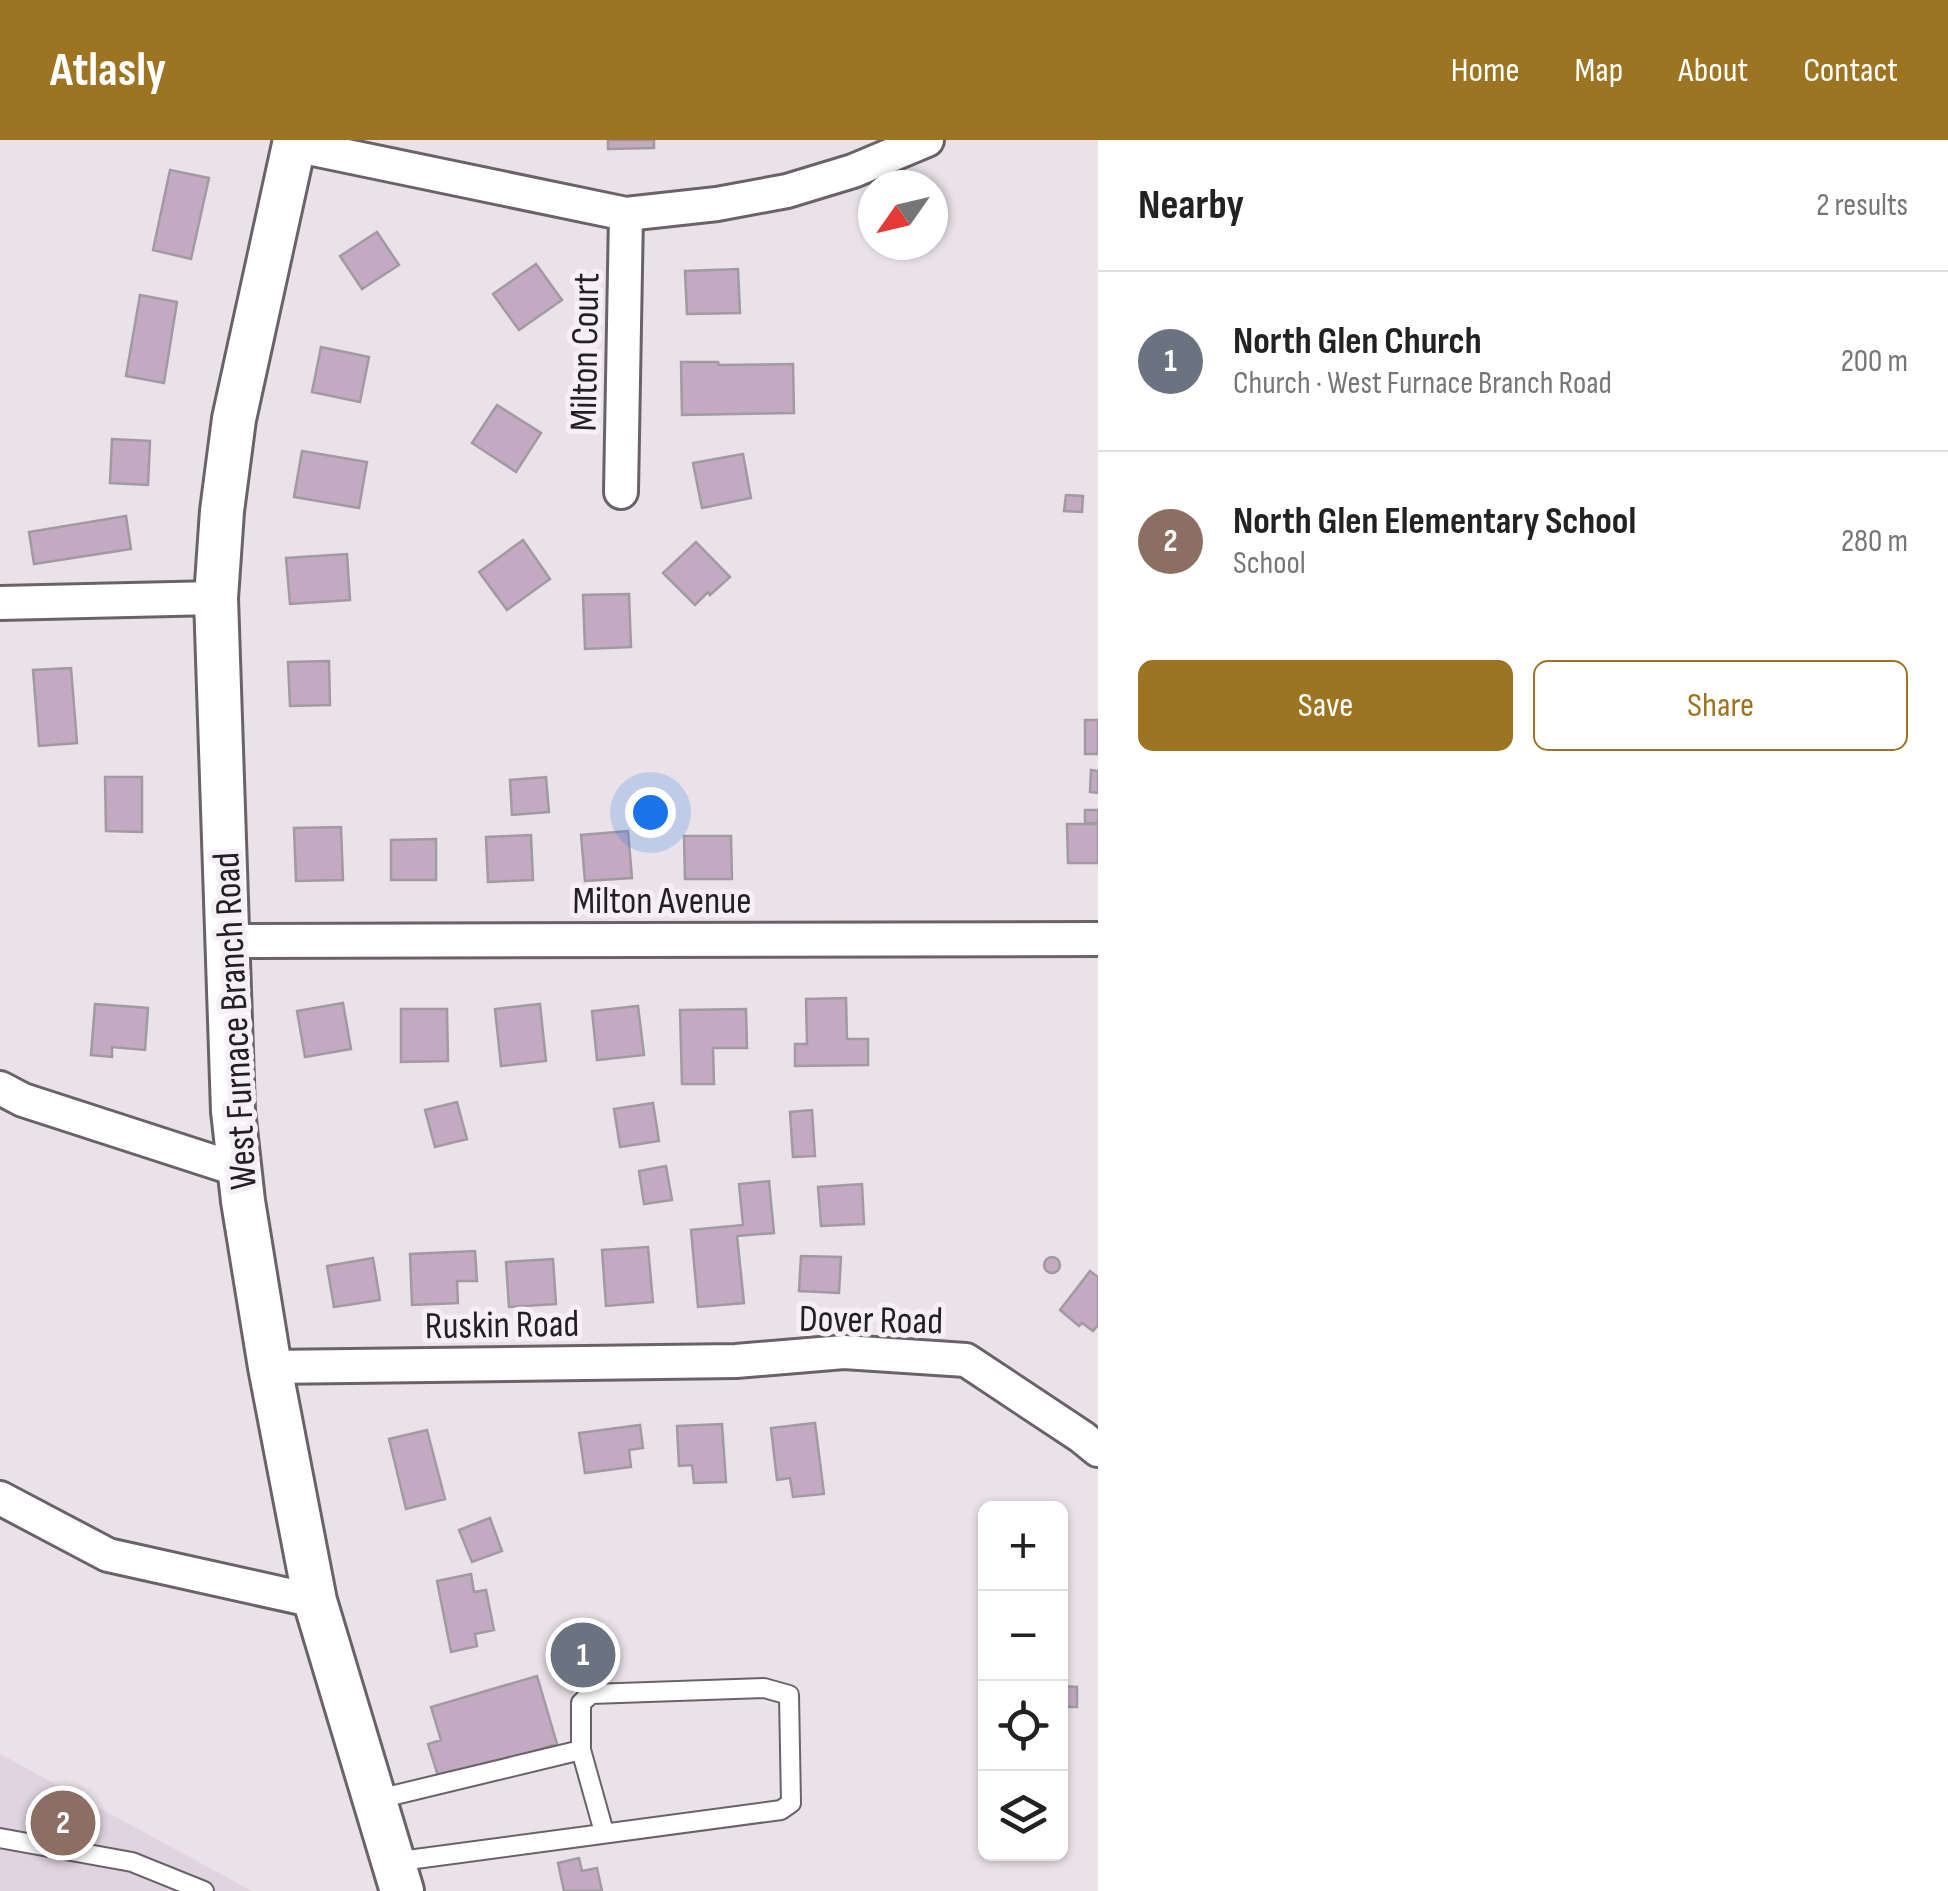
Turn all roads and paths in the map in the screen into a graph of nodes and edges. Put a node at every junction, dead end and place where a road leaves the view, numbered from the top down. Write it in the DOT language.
graph roads {
  1 [pos="927,140"];
  2 [pos="294,143"];
  3 [pos="626,214"];
  4 [pos="621,492"];
  5 [pos="216,598"];
  6 [pos="0,603"];
  7 [pos="1098,939"];
  8 [pos="226,941"];
  9 [pos="0,1088"];
  10 [pos="240,1170"];
  11 [pos="736,1361"];
  12 [pos="270,1367"];
  13 [pos="1098,1450"];
  14 [pos="0,1498"];
  15 [pos="316,1602"];
  16 [pos="581,1750"];
  17 [pos="374,1800"];
  18 [pos="604,1832"];
  19 [pos="0,1838"];
  20 [pos="398,1876"];
  21 [pos="204,1891"];
  1 -- 3 [label="street"];
  2 -- 3 [label="street"];
  2 -- 5 [label="street, West Furnace Branch Road"];
  3 -- 4 [label="street, Milton Court"];
  5 -- 6 [label="street"];
  5 -- 8 [label="street, West Furnace Branch Road"];
  7 -- 8 [label="street, Milton Avenue"];
  8 -- 10 [label="street, West Furnace Branch Road"];
  9 -- 10 [label="street"];
  10 -- 12 [label="street, West Furnace Branch Road"];
  11 -- 12 [label="street, Ruskin Road"];
  11 -- 13 [label="street, Dover Road"];
  12 -- 15 [label="street, West Furnace Branch Road"];
  14 -- 15 [label="street"];
  15 -- 17 [label="street, West Furnace Branch Road"];
  16 -- 17 [label="lane"];
  16 -- 18 [label="lane"];
  16 -- 18 [label="lane"];
  17 -- 20 [label="street, West Furnace Branch Road"];
  18 -- 20 [label="lane"];
  19 -- 21 [label="lane"];
}
